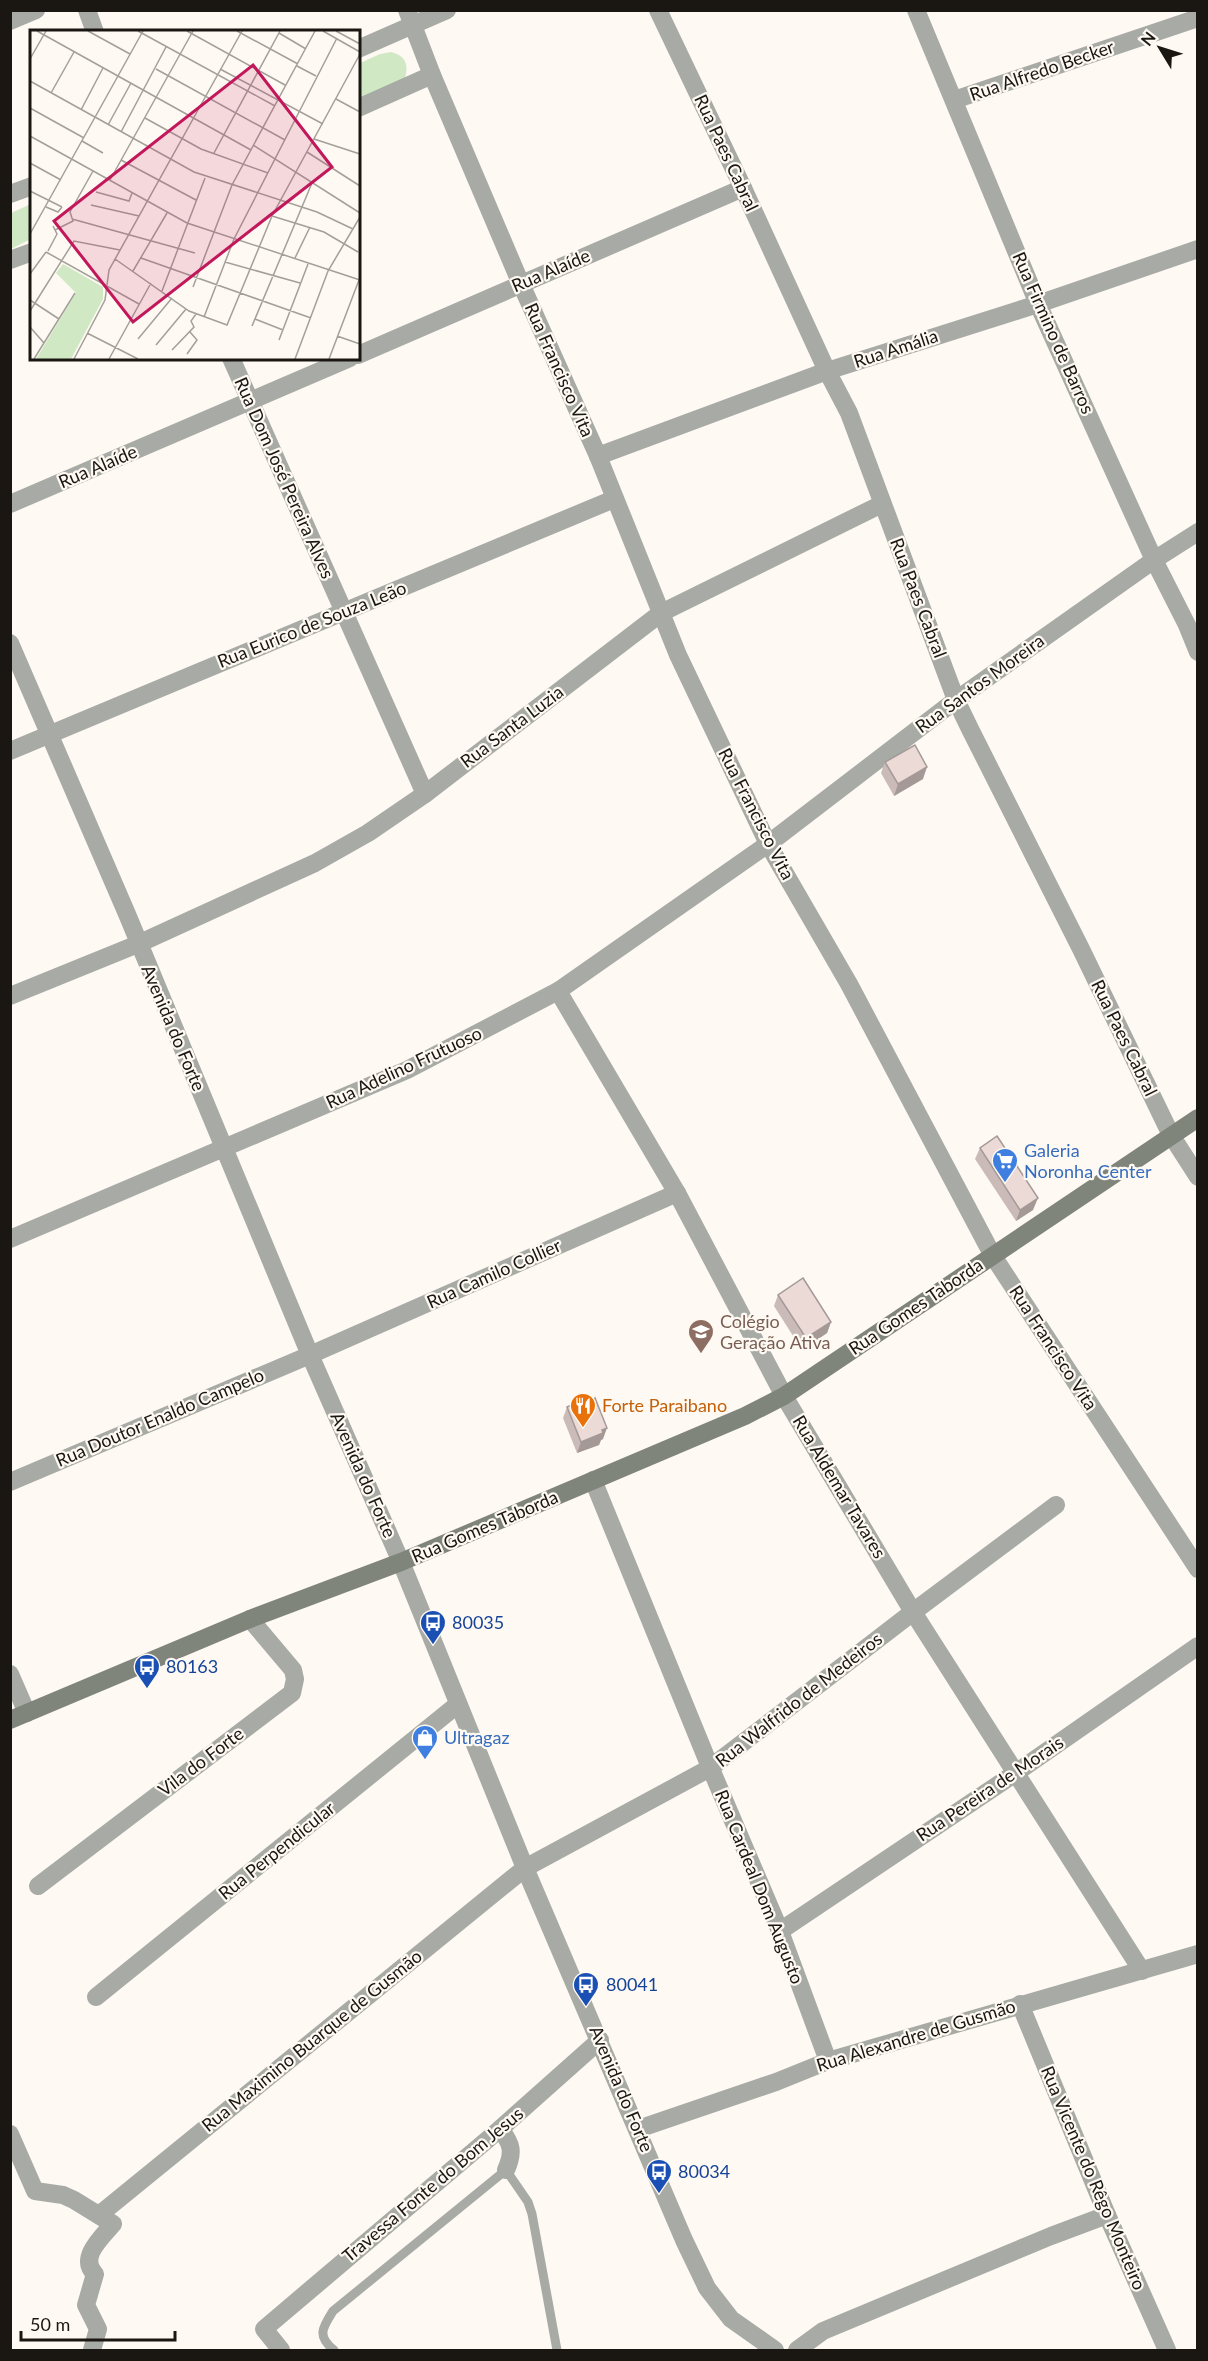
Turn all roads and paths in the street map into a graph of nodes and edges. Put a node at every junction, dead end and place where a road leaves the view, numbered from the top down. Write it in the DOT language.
graph roads {
  1 [pos="36,10"];
  2 [pos="87,10"];
  3 [pos="447,10"];
  4 [pos="658,10"];
  5 [pos="916,10"];
  6 [pos="411,18"];
  7 [pos="1197,18"];
  8 [pos="10,21"];
  9 [pos="94,30"];
  10 [pos="360,48"];
  11 [pos="432,75"];
  12 [pos="954,100"];
  13 [pos="360,107"];
  14 [pos="30,187"];
  15 [pos="743,188"];
  16 [pos="10,194"];
  17 [pos="1197,249"];
  18 [pos="30,253"];
  19 [pos="10,260"];
  20 [pos="521,284"];
  21 [pos="1038,304"];
  22 [pos="360,354"];
  23 [pos="232,360"];
  24 [pos="345,360"];
  25 [pos="827,371"];
  26 [pos="249,402"];
  27 [pos="598,456"];
  28 [pos="614,500"];
  29 [pos="10,504"];
  30 [pos="882,504"];
  31 [pos="1197,532"];
  32 [pos="1154,560"];
  33 [pos="344,613"];
  34 [pos="661,613"];
  35 [pos="10,643"];
  36 [pos="1197,652"];
  37 [pos="956,700"];
  38 [pos="50,733"];
  39 [pos="10,751"];
  40 [pos="425,794"];
  41 [pos="768,844"];
  42 [pos="138,944"];
  43 [pos="558,991"];
  44 [pos="10,996"];
  45 [pos="1197,1118"];
  46 [pos="1171,1135"];
  47 [pos="223,1148"];
  48 [pos="1197,1177"];
  49 [pos="677,1193"];
  50 [pos="10,1239"];
  51 [pos="993,1256"];
  52 [pos="310,1355"];
  53 [pos="784,1396"];
  54 [pos="593,1480"];
  55 [pos="10,1482"];
  56 [pos="1056,1505"];
  57 [pos="394,1565"];
  58 [pos="1197,1569"];
  59 [pos="913,1612"];
  60 [pos="250,1619"];
  61 [pos="1197,1646"];
  62 [pos="10,1674"];
  63 [pos="458,1705"];
  64 [pos="19,1717"];
  65 [pos="710,1768"];
  66 [pos="1017,1772"];
  67 [pos="525,1868"];
  68 [pos="38,1886"];
  69 [pos="780,1931"];
  70 [pos="1197,1954"];
  71 [pos="1142,1971"];
  72 [pos="96,1997"];
  73 [pos="1020,2004"];
  74 [pos="600,2040"];
  75 [pos="828,2061"];
  76 [pos="500,2129"];
  77 [pos="638,2129"];
  78 [pos="10,2134"];
  79 [pos="507,2170"];
  80 [pos="1107,2215"];
  81 [pos="106,2220"];
  82 [pos="92,2350"];
  83 [pos="281,2350"];
  84 [pos="334,2350"];
  85 [pos="557,2350"];
  86 [pos="775,2350"];
  87 [pos="797,2350"];
  88 [pos="1167,2350"];
  1 -- 8 [label="street"];
  2 -- 9 [label="street"];
  3 -- 6 [label="street"];
  4 -- 15 [label="street, Rua Paes Cabral"];
  5 -- 12 [label="street, Rua Firmino de Barros"];
  6 -- 10 [label="street"];
  6 -- 11 [label="street, Rua Francisco Vita"];
  7 -- 12 [label="street, Rua Alfredo Becker"];
  11 -- 13 [label="street"];
  11 -- 20 [label="street, Rua Francisco Vita"];
  12 -- 21 [label="street, Rua Firmino de Barros"];
  14 -- 16 [label="street"];
  15 -- 20 [label="street, Rua Alaíde"];
  15 -- 25 [label="street, Rua Paes Cabral"];
  17 -- 21 [label="street, Rua Amália"];
  18 -- 19 [label="street"];
  20 -- 22 [label="street, Rua Alaíde"];
  20 -- 27 [label="street, Rua Francisco Vita"];
  21 -- 25 [label="street, Rua Amália"];
  21 -- 32 [label="street, Rua Firmino de Barros"];
  23 -- 26 [label="street, Rua Dom José Pereira Alves"];
  24 -- 26 [label="street, Rua Alaíde"];
  25 -- 27 [label="street, Rua Amália"];
  25 -- 30 [label="street, Rua Paes Cabral"];
  26 -- 29 [label="street, Rua Alaíde"];
  26 -- 33 [label="street, Rua Dom José Pereira Alves"];
  27 -- 28 [label="street, Rua Francisco Vita"];
  28 -- 33 [label="street, Rua Eurico de Souza Leão"];
  28 -- 34 [label="street, Rua Francisco Vita"];
  30 -- 34 [label="street, Rua Santa Luzia"];
  30 -- 37 [label="street, Rua Paes Cabral"];
  31 -- 32 [label="street, Rua Santos Moreira"];
  32 -- 36 [label="street, Rua Firmino de Barros"];
  32 -- 37 [label="street, Rua Santos Moreira"];
  33 -- 38 [label="street, Rua Eurico de Souza Leão"];
  33 -- 40 [label="street, Rua Dom José Pereira Alves"];
  34 -- 40 [label="street, Rua Santa Luzia"];
  34 -- 41 [label="street, Rua Francisco Vita"];
  35 -- 38 [label="street, Avenida do Forte"];
  37 -- 41 [label="street, Rua Santos Moreira"];
  37 -- 46 [label="street, Rua Paes Cabral"];
  38 -- 39 [label="street, Rua Eurico de Souza Leão"];
  38 -- 42 [label="street, Avenida do Forte"];
  40 -- 42 [label="street, Rua Santa Luzia"];
  41 -- 43 [label="street, Rua Adelino Frutuoso"];
  41 -- 51 [label="street, Rua Francisco Vita"];
  42 -- 44 [label="street, Rua Santa Luzia"];
  42 -- 47 [label="street, Avenida do Forte"];
  43 -- 47 [label="street, Rua Adelino Frutuoso"];
  43 -- 49 [label="street, Rua Aldemar Tavares"];
  45 -- 46 [label="main road, Rua Gomes Taborda"];
  46 -- 48 [label="street, Rua Paes Cabral"];
  46 -- 51 [label="main road, Rua Gomes Taborda"];
  47 -- 50 [label="street, Rua Adelino Frutuoso"];
  47 -- 52 [label="street, Avenida do Forte"];
  49 -- 52 [label="street, Rua Camilo Collier"];
  49 -- 53 [label="street, Rua Aldemar Tavares"];
  51 -- 53 [label="main road, Rua Gomes Taborda"];
  51 -- 58 [label="street, Rua Francisco Vita"];
  52 -- 55 [label="street, Rua Doutor Enaldo Campelo"];
  52 -- 57 [label="street, Avenida do Forte"];
  53 -- 54 [label="main road, Rua Gomes Taborda"];
  53 -- 59 [label="street, Rua Aldemar Tavares"];
  54 -- 57 [label="main road, Rua Gomes Taborda"];
  54 -- 65 [label="street, Rua Cardeal Dom Augusto"];
  56 -- 59 [label="street, Rua Walfrido de Medeiros"];
  57 -- 60 [label="main road, Rua Gomes Taborda"];
  57 -- 63 [label="street, Avenida do Forte"];
  59 -- 65 [label="street, Rua Walfrido de Medeiros"];
  59 -- 66 [label="street, Rua Aldemar Tavares"];
  60 -- 64 [label="main road, Rua Gomes Taborda"];
  60 -- 68 [label="street, Vila do Forte"];
  61 -- 66 [label="street, Rua Pereira de Morais"];
  62 -- 64 [label="street"];
  63 -- 67 [label="street, Avenida do Forte"];
  63 -- 72 [label="street, Rua Perpendicular"];
  65 -- 67 [label="street, Rua Walfrido de Medeiros"];
  65 -- 69 [label="street, Rua Cardeal Dom Augusto"];
  66 -- 69 [label="street, Rua Pereira de Morais"];
  66 -- 71 [label="street, Rua Aldemar Tavares"];
  67 -- 74 [label="street, Avenida do Forte"];
  67 -- 81 [label="street, Rua Maximino Buarque de Gusmão"];
  69 -- 75 [label="street, Rua Cardeal Dom Augusto"];
  70 -- 71 [label="street, Rua Alexandre de Gusmão"];
  71 -- 73 [label="street, Rua Alexandre de Gusmão"];
  73 -- 75 [label="street, Rua Alexandre de Gusmão"];
  73 -- 80 [label="street, Rua Vicente do Rêgo Monteiro"];
  74 -- 76 [label="street, Travessa Fonte do Bom Jesus"];
  74 -- 77 [label="street, Avenida do Forte"];
  75 -- 77 [label="street, Rua Alexandre de Gusmão"];
  76 -- 79 [label="street"];
  76 -- 83 [label="street, Travessa Fonte do Bom Jesus"];
  77 -- 86 [label="street, Avenida do Forte"];
  78 -- 81 [label="street"];
  79 -- 84 [label="lane"];
  79 -- 85 [label="lane"];
  80 -- 87 [label="street"];
  80 -- 88 [label="street, Rua Vicente do Rêgo Monteiro"];
  81 -- 82 [label="street, Rua Maximino Buarque de Gusmão"];
}
